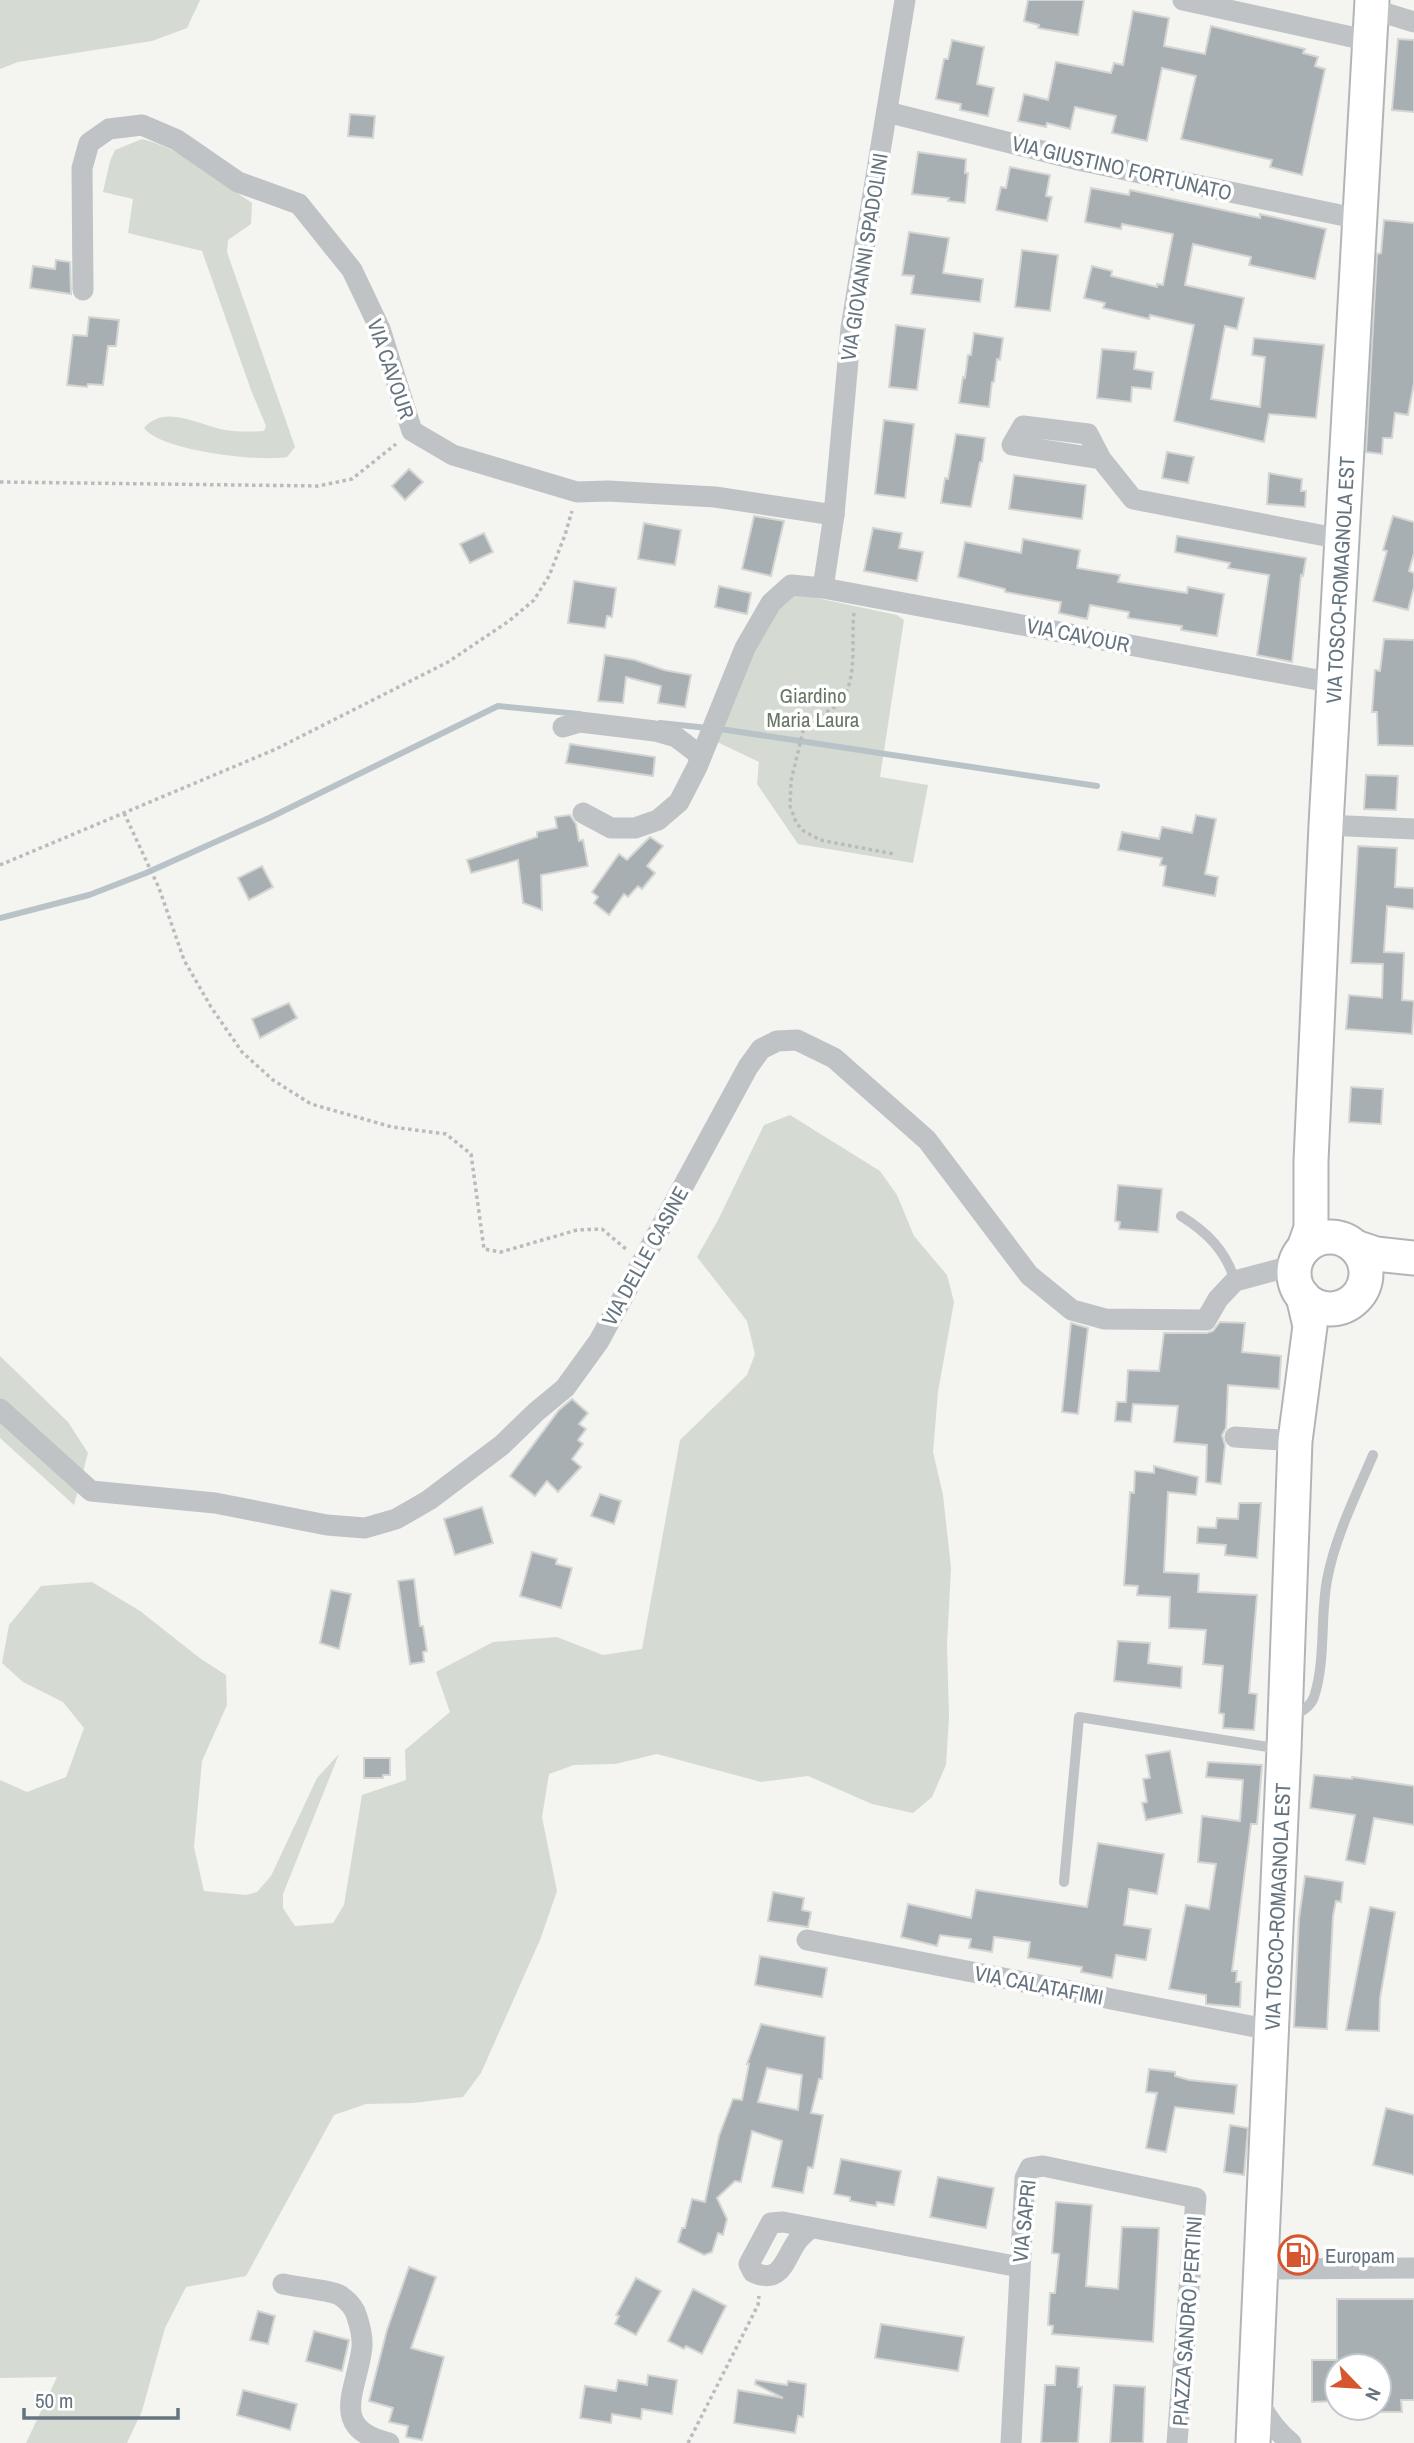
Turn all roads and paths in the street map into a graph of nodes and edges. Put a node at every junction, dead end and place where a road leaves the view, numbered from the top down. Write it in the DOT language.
graph roads {
  1 [pos="905,0"];
  2 [pos="1182,0"];
  3 [pos="1371,17"];
  4 [pos="1414,22"];
  5 [pos="887,112"];
  6 [pos="1359,219"];
  7 [pos="83,290"];
  8 [pos="412,431"];
  9 [pos="1101,459"];
  10 [pos="0,482"];
  11 [pos="577,492"];
  12 [pos="834,515"];
  13 [pos="1341,539"];
  14 [pos="823,588"];
  15 [pos="857,594"];
  16 [pos="1334,683"];
  17 [pos="563,727"];
  18 [pos="709,738"];
  19 [pos="124,813"];
  20 [pos="583,813"];
  21 [pos="1326,825"];
  22 [pos="1414,829"];
  23 [pos="894,854"];
  24 [pos="0,865"];
  25 [pos="1311,1161"];
  26 [pos="1181,1216"];
  27 [pos="1352,1244"];
  28 [pos="1414,1258"];
  29 [pos="642,1262"];
  30 [pos="1414,1266"];
  31 [pos="1301,1274"];
  32 [pos="1235,1281"];
  33 [pos="1355,1296"];
  34 [pos="1306,1371"];
  35 [pos="0,1409"];
  36 [pos="1235,1437"];
  37 [pos="1294,1441"];
  38 [pos="1373,1455"];
  39 [pos="1284,1734"];
  40 [pos="1064,1882"];
  41 [pos="807,1940"];
  42 [pos="1271,2030"];
  43 [pos="1196,2198"];
  44 [pos="811,2228"];
  45 [pos="1018,2267"];
  46 [pos="1414,2268"];
  47 [pos="1260,2269"];
  48 [pos="762,2276"];
  49 [pos="283,2284"];
  50 [pos="1255,2395"];
  51 [pos="389,2443"];
  52 [pos="688,2443"];
  53 [pos="1011,2443"];
  54 [pos="1177,2443"];
  55 [pos="1253,2443"];
  56 [pos="1291,2443"];
  1 -- 5 [label="street, VIA GIOVANNI SPADOLINI"];
  2 -- 3 [label="street"];
  3 -- 4 [label="street"];
  3 -- 6 [label="main road, VIA TOSCO-ROMAGNOLA EST"];
  5 -- 6 [label="street, VIA GIUSTINO FORTUNATO"];
  5 -- 12 [label="street, VIA GIOVANNI SPADOLINI"];
  6 -- 13 [label="main road, VIA TOSCO-ROMAGNOLA EST"];
  7 -- 8 [label="street, VIA CAVOUR"];
  8 -- 10 [label="path"];
  8 -- 11 [label="street, VIA CAVOUR"];
  9 -- 13 [label="street"];
  11 -- 12 [label="street, VIA CAVOUR"];
  11 -- 19 [label="path"];
  12 -- 14 [label="street"];
  13 -- 16 [label="main road, VIA TOSCO-ROMAGNOLA EST"];
  14 -- 15 [label="street, VIA CAVOUR"];
  14 -- 18 [label="street, VIA CAVOUR"];
  15 -- 16 [label="street, VIA CAVOUR"];
  15 -- 23 [label="path"];
  16 -- 21 [label="main road, VIA TOSCO-ROMAGNOLA EST"];
  17 -- 18 [label="street"];
  18 -- 20 [label="street, VIA CAVOUR"];
  19 -- 24 [label="path"];
  19 -- 29 [label="path"];
  21 -- 22 [label="street"];
  21 -- 25 [label="main road, VIA TOSCO-ROMAGNOLA EST"];
  25 -- 27 [label="main road, VIA TOSCO-ROMAGNOLA EST"];
  25 -- 31 [label="main road, VIA TOSCO-ROMAGNOLA EST"];
  26 -- 32 [label="lane"];
  27 -- 28 [label="main road"];
  27 -- 31 [label="main road"];
  27 -- 33 [label="main road, VIA TOSCO-ROMAGNOLA EST"];
  29 -- 32 [label="street, VIA DELLE CASINE"];
  29 -- 35 [label="street, VIA DELLE CASINE"];
  30 -- 33 [label="main road"];
  31 -- 32 [label="street"];
  31 -- 33 [label="main road"];
  31 -- 34 [label="main road, VIA TOSCO-ROMAGNOLA EST"];
  33 -- 34 [label="main road, VIA TOSCO-ROMAGNOLA EST"];
  34 -- 37 [label="main road, VIA TOSCO-ROMAGNOLA EST"];
  36 -- 37 [label="street"];
  37 -- 39 [label="main road, VIA TOSCO-ROMAGNOLA EST"];
  38 -- 39 [label="lane"];
  39 -- 40 [label="lane"];
  39 -- 42 [label="main road, VIA TOSCO-ROMAGNOLA EST"];
  41 -- 42 [label="street, VIA CALATAFIMI"];
  42 -- 47 [label="main road, VIA TOSCO-ROMAGNOLA EST"];
  43 -- 45 [label="street, VIA SAPRI"];
  43 -- 54 [label="street, PIAZZA SANDRO PERTINI"];
  44 -- 45 [label="street"];
  44 -- 48 [label="street"];
  44 -- 48 [label="street"];
  45 -- 53 [label="street, VIA SAPRI"];
  46 -- 47 [label="street"];
  47 -- 50 [label="main road, VIA TOSCO-ROMAGNOLA EST"];
  48 -- 52 [label="path"];
  49 -- 51 [label="street"];
  50 -- 55 [label="main road, VIA TOSCO-ROMAGNOLA EST"];
  50 -- 56 [label="street"];
}
